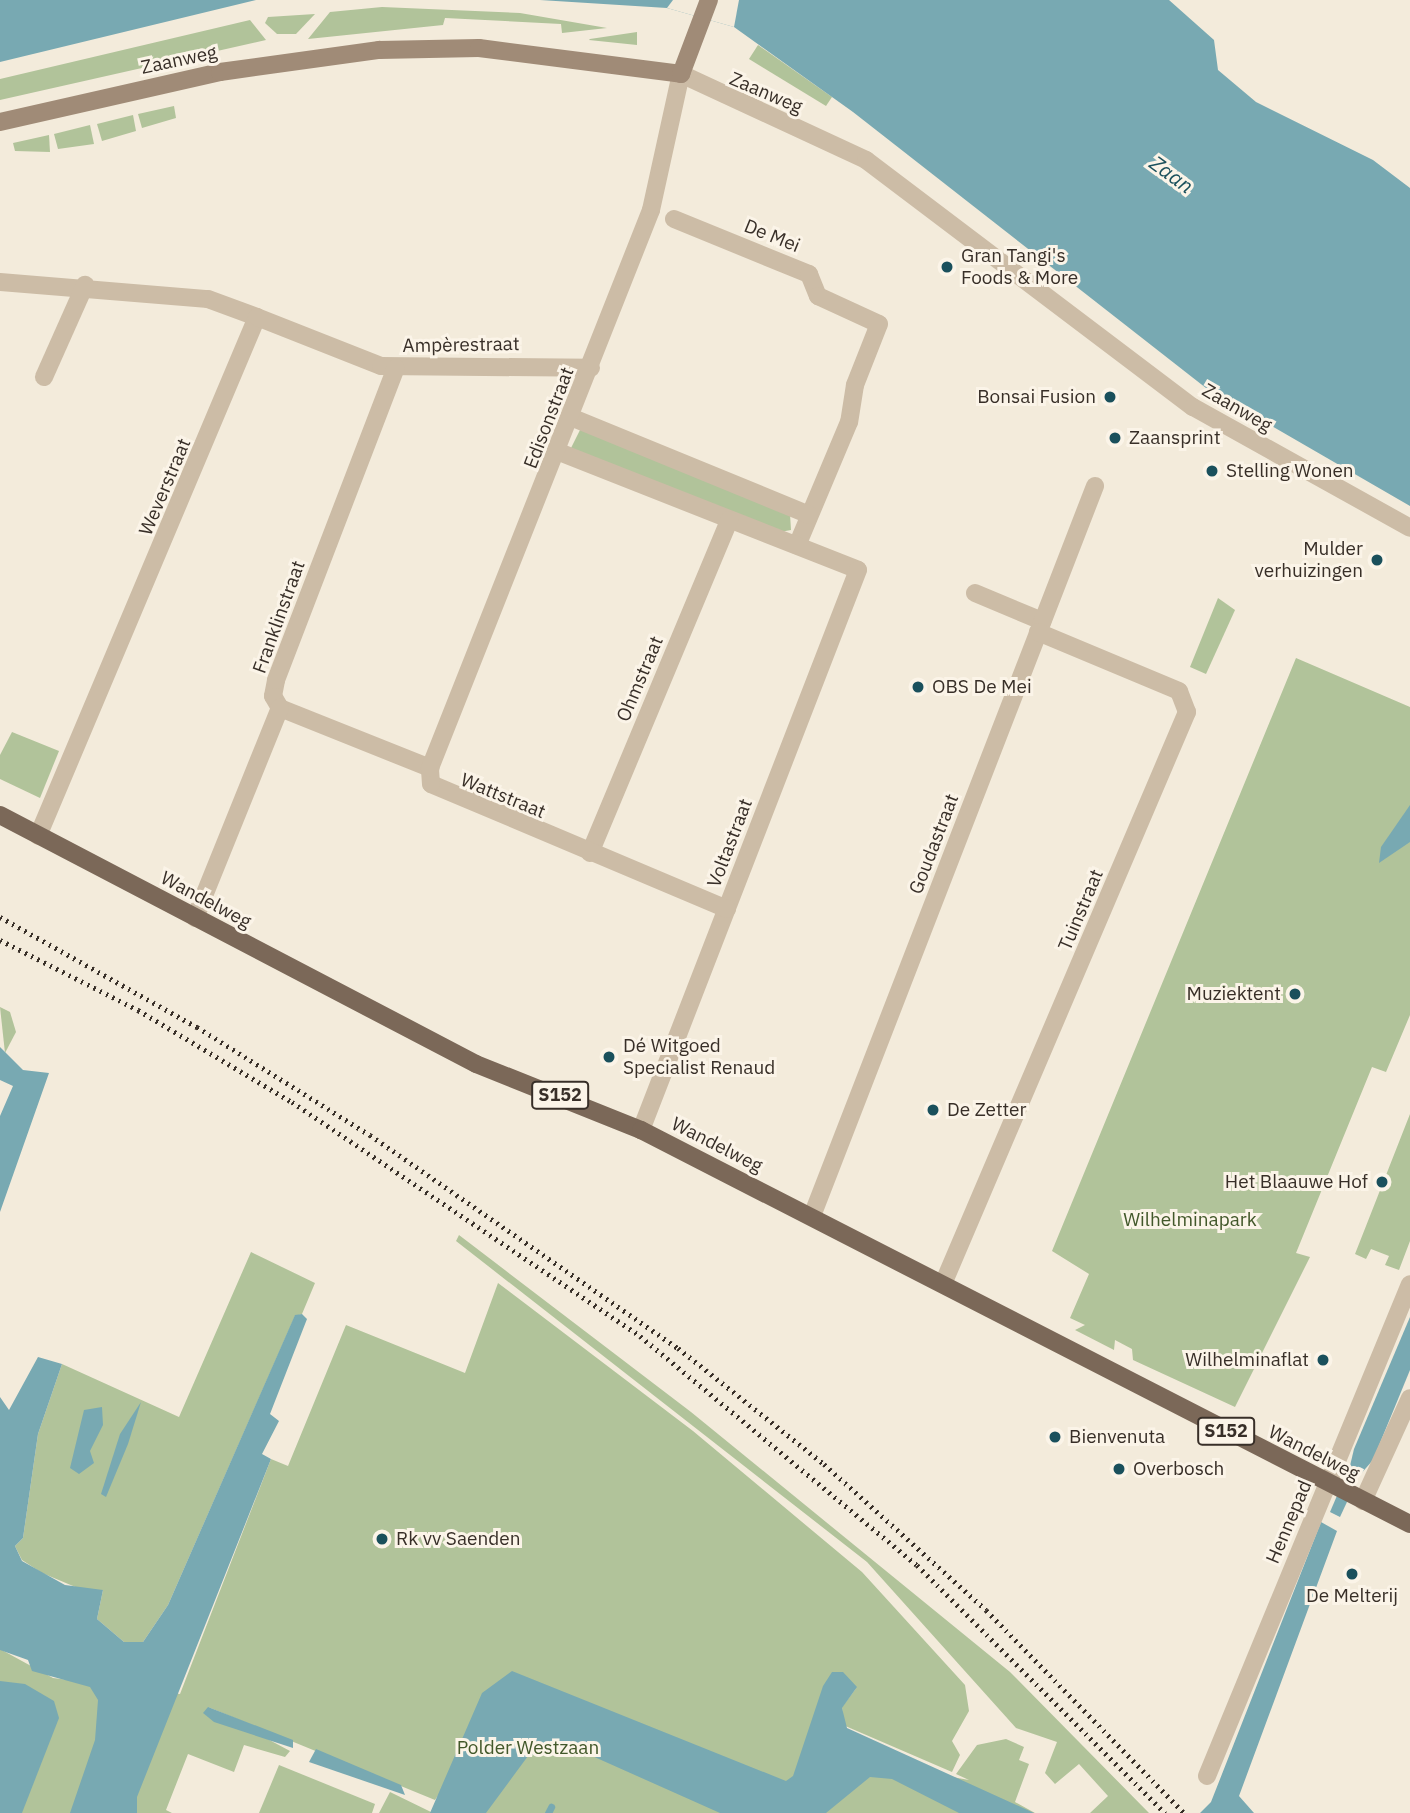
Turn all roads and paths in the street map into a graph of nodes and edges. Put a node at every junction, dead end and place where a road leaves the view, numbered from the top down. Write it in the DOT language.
graph roads {
  1 [pos="706,9"];
  2 [pos="681,75"];
  3 [pos="0,122"];
  4 [pos="674,219"];
  5 [pos="0,282"];
  6 [pos="85,285"];
  7 [pos="257,317"];
  8 [pos="396,368"];
  9 [pos="591,368"];
  10 [pos="44,377"];
  11 [pos="573,418"];
  12 [pos="559,452"];
  13 [pos="1095,486"];
  14 [pos="809,515"];
  15 [pos="729,520"];
  16 [pos="1410,528"];
  17 [pos="797,546"];
  18 [pos="975,593"];
  19 [pos="1040,626"];
  20 [pos="280,708"];
  21 [pos="430,768"];
  22 [pos="0,814"];
  23 [pos="38,836"];
  24 [pos="590,853"];
  25 [pos="727,908"];
  26 [pos="195,918"];
  27 [pos="641,1130"];
  28 [pos="811,1216"];
  29 [pos="943,1284"];
  30 [pos="1410,1284"];
  31 [pos="1410,1398"];
  32 [pos="1331,1485"];
  33 [pos="1359,1499"];
  34 [pos="1410,1524"];
  35 [pos="1207,1776"];
  1 -- 2 [label="main road"];
  2 -- 3 [label="main road, Zaanweg"];
  2 -- 9 [label="street, Edisonstraat"];
  2 -- 16 [label="street, Zaanweg"];
  4 -- 14 [label="street, De Mei"];
  5 -- 6 [label="street"];
  6 -- 7 [label="street"];
  6 -- 10 [label="street"];
  7 -- 8 [label="street, Ampèrestraat"];
  7 -- 23 [label="street, Weverstraat"];
  8 -- 9 [label="street, Ampèrestraat"];
  8 -- 20 [label="street, Franklinstraat"];
  9 -- 11 [label="street, Edisonstraat"];
  11 -- 12 [label="street, Edisonstraat"];
  11 -- 14 [label="street"];
  12 -- 15 [label="street"];
  12 -- 21 [label="street, Edisonstraat"];
  13 -- 19 [label="street, Goudastraat"];
  14 -- 17 [label="street"];
  15 -- 17 [label="street"];
  15 -- 24 [label="street, Ohmstraat"];
  17 -- 25 [label="street, Voltastraat"];
  18 -- 19 [label="street, Tuinstraat"];
  19 -- 28 [label="street, Goudastraat"];
  19 -- 29 [label="street, Tuinstraat"];
  20 -- 21 [label="street"];
  20 -- 26 [label="street, Franklinstraat"];
  21 -- 24 [label="street, Wattstraat"];
  22 -- 23 [label="main road, Wandelweg / S152"];
  23 -- 26 [label="main road, Wandelweg / S152"];
  24 -- 25 [label="street, Wattstraat"];
  25 -- 27 [label="street, Voltastraat"];
  26 -- 27 [label="main road, Wandelweg / S152"];
  27 -- 28 [label="main road, Wandelweg / S152"];
  28 -- 29 [label="main road, Wandelweg / S152"];
  29 -- 32 [label="main road, Wandelweg / S152"];
  30 -- 32 [label="street, Hennepad"];
  31 -- 33 [label="street"];
  32 -- 33 [label="main road, Wandelweg / S152"];
  32 -- 35 [label="street, Hennepad"];
  33 -- 34 [label="main road, Wandelweg / S152"];
}
